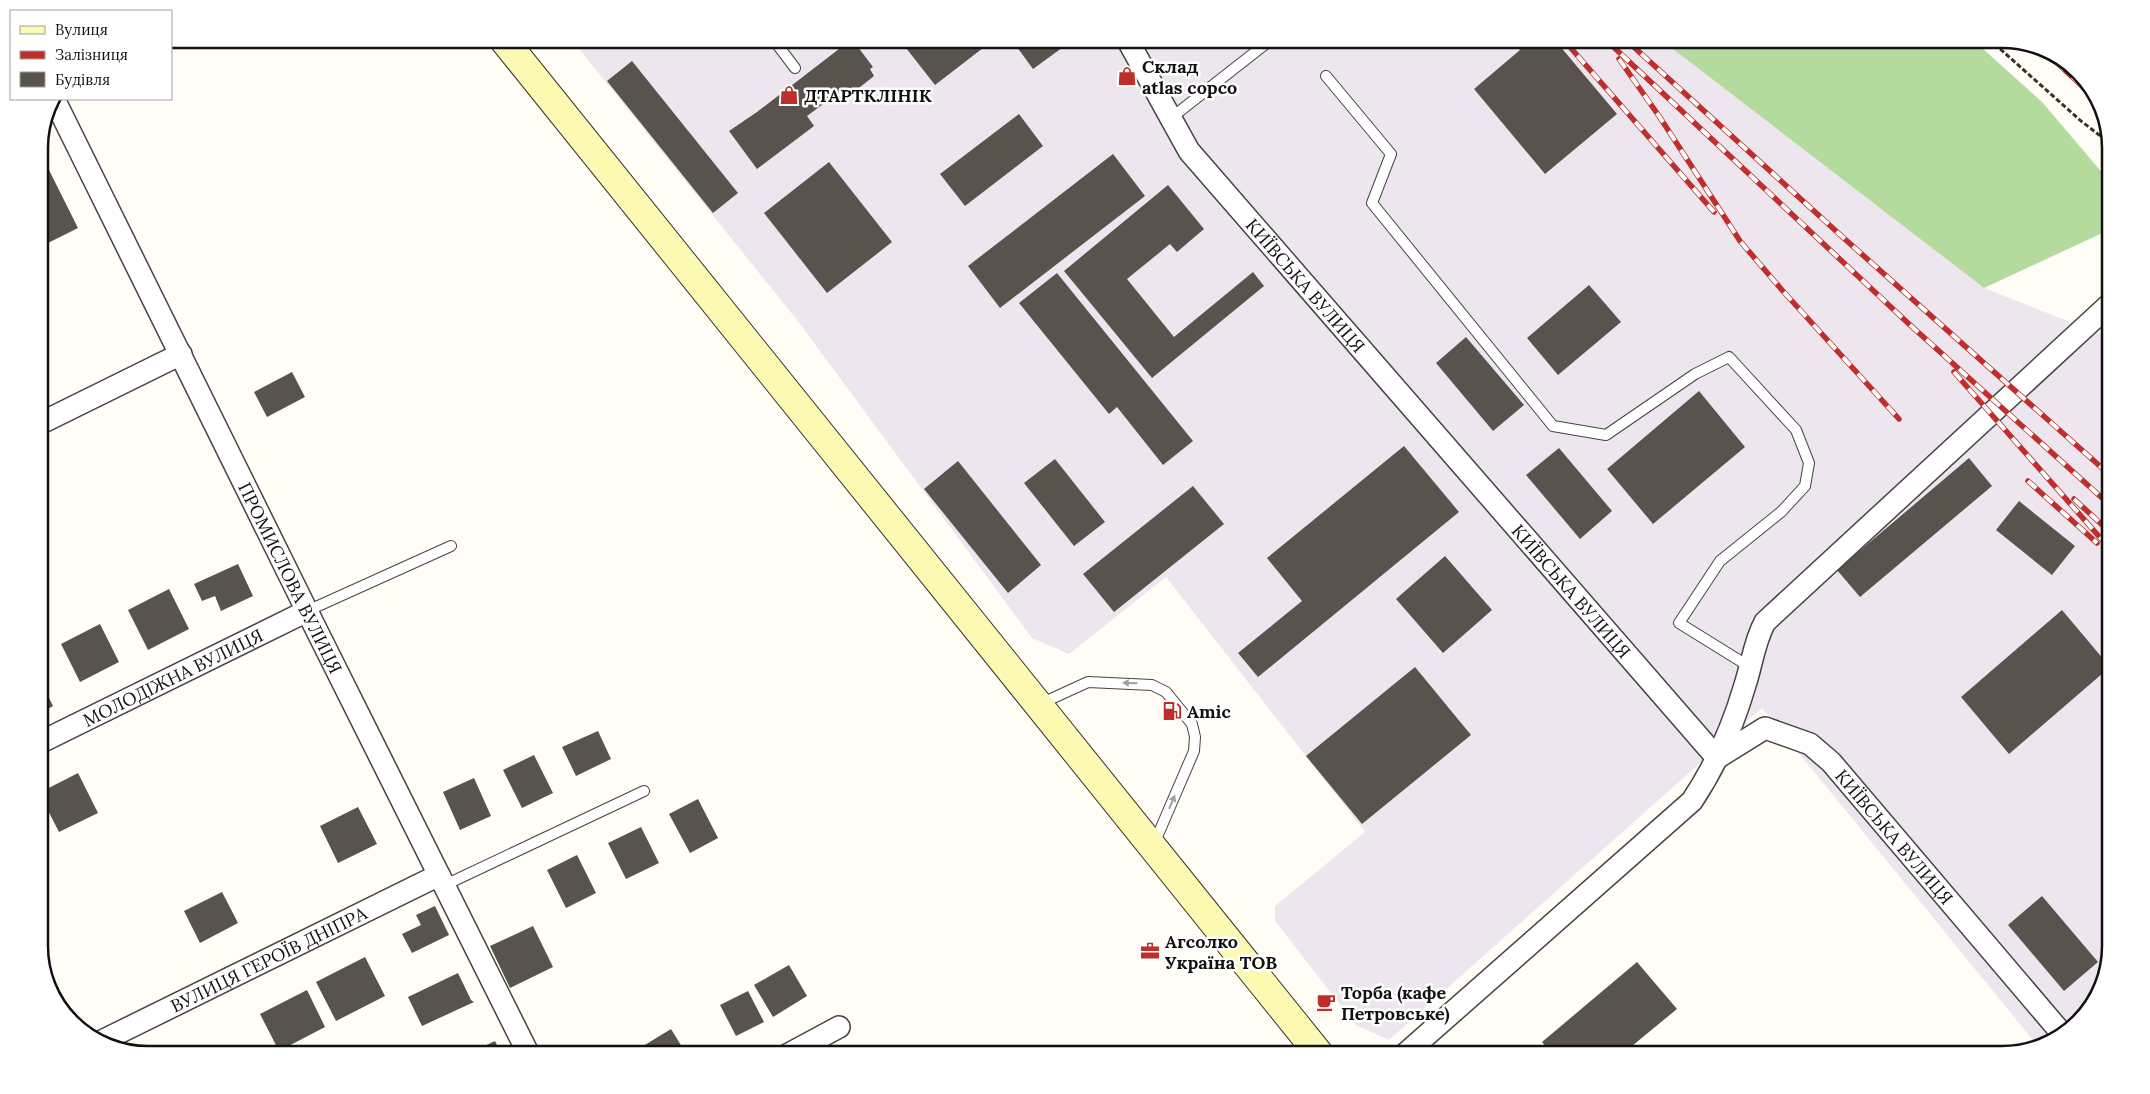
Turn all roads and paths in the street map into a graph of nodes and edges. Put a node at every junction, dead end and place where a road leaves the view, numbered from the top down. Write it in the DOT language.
graph roads {
  1 [pos="510,48"];
  2 [pos="780,48"];
  3 [pos="1132,48"];
  4 [pos="1260,48"];
  5 [pos="1999,48"];
  6 [pos="795,68"];
  7 [pos="1326,76"];
  8 [pos="55,110"];
  9 [pos="1171,118"];
  10 [pos="2102,137"];
  11 [pos="2102,311"];
  12 [pos="181,354"];
  13 [pos="48,420"];
  14 [pos="451,546"];
  15 [pos="307,611"];
  16 [pos="1750,667"];
  17 [pos="1039,704"];
  18 [pos="48,739"];
  19 [pos="1717,758"];
  20 [pos="644,791"];
  21 [pos="1153,847"];
  22 [pos="442,880"];
  23 [pos="839,1027"];
  24 [pos="2058,1029"];
  25 [pos="108,1038"];
  26 [pos="525,1046"];
  27 [pos="804,1046"];
  28 [pos="1313,1046"];
  29 [pos="1414,1046"];
  1 -- 17 [label="main road"];
  2 -- 6 [label="lane"];
  3 -- 9 [label="street, КИЇВСЬКА ВУЛИЦЯ"];
  4 -- 9 [label="lane"];
  5 -- 10 [label="path"];
  7 -- 16 [label="lane"];
  8 -- 12 [label="street, ПРОМИСЛОВА ВУЛИЦЯ"];
  9 -- 19 [label="street, КИЇВСЬКА ВУЛИЦЯ"];
  11 -- 16 [label="street"];
  12 -- 13 [label="street"];
  12 -- 15 [label="street, ПРОМИСЛОВА ВУЛИЦЯ"];
  14 -- 15 [label="lane"];
  15 -- 18 [label="street, МОЛОДІЖНА ВУЛИЦЯ"];
  15 -- 22 [label="street, ПРОМИСЛОВА ВУЛИЦЯ"];
  16 -- 19 [label="street"];
  17 -- 21 [label="main road"];
  21 -- 17 [label="lane, one-way"];
  19 -- 24 [label="street, КИЇВСЬКА ВУЛИЦЯ"];
  19 -- 29 [label="street"];
  20 -- 22 [label="lane"];
  21 -- 28 [label="main road"];
  22 -- 25 [label="street, ВУЛИЦЯ ГЕРОЇВ ДНІПРА"];
  22 -- 26 [label="street, ПРОМИСЛОВА ВУЛИЦЯ"];
  23 -- 27 [label="street"];
}
